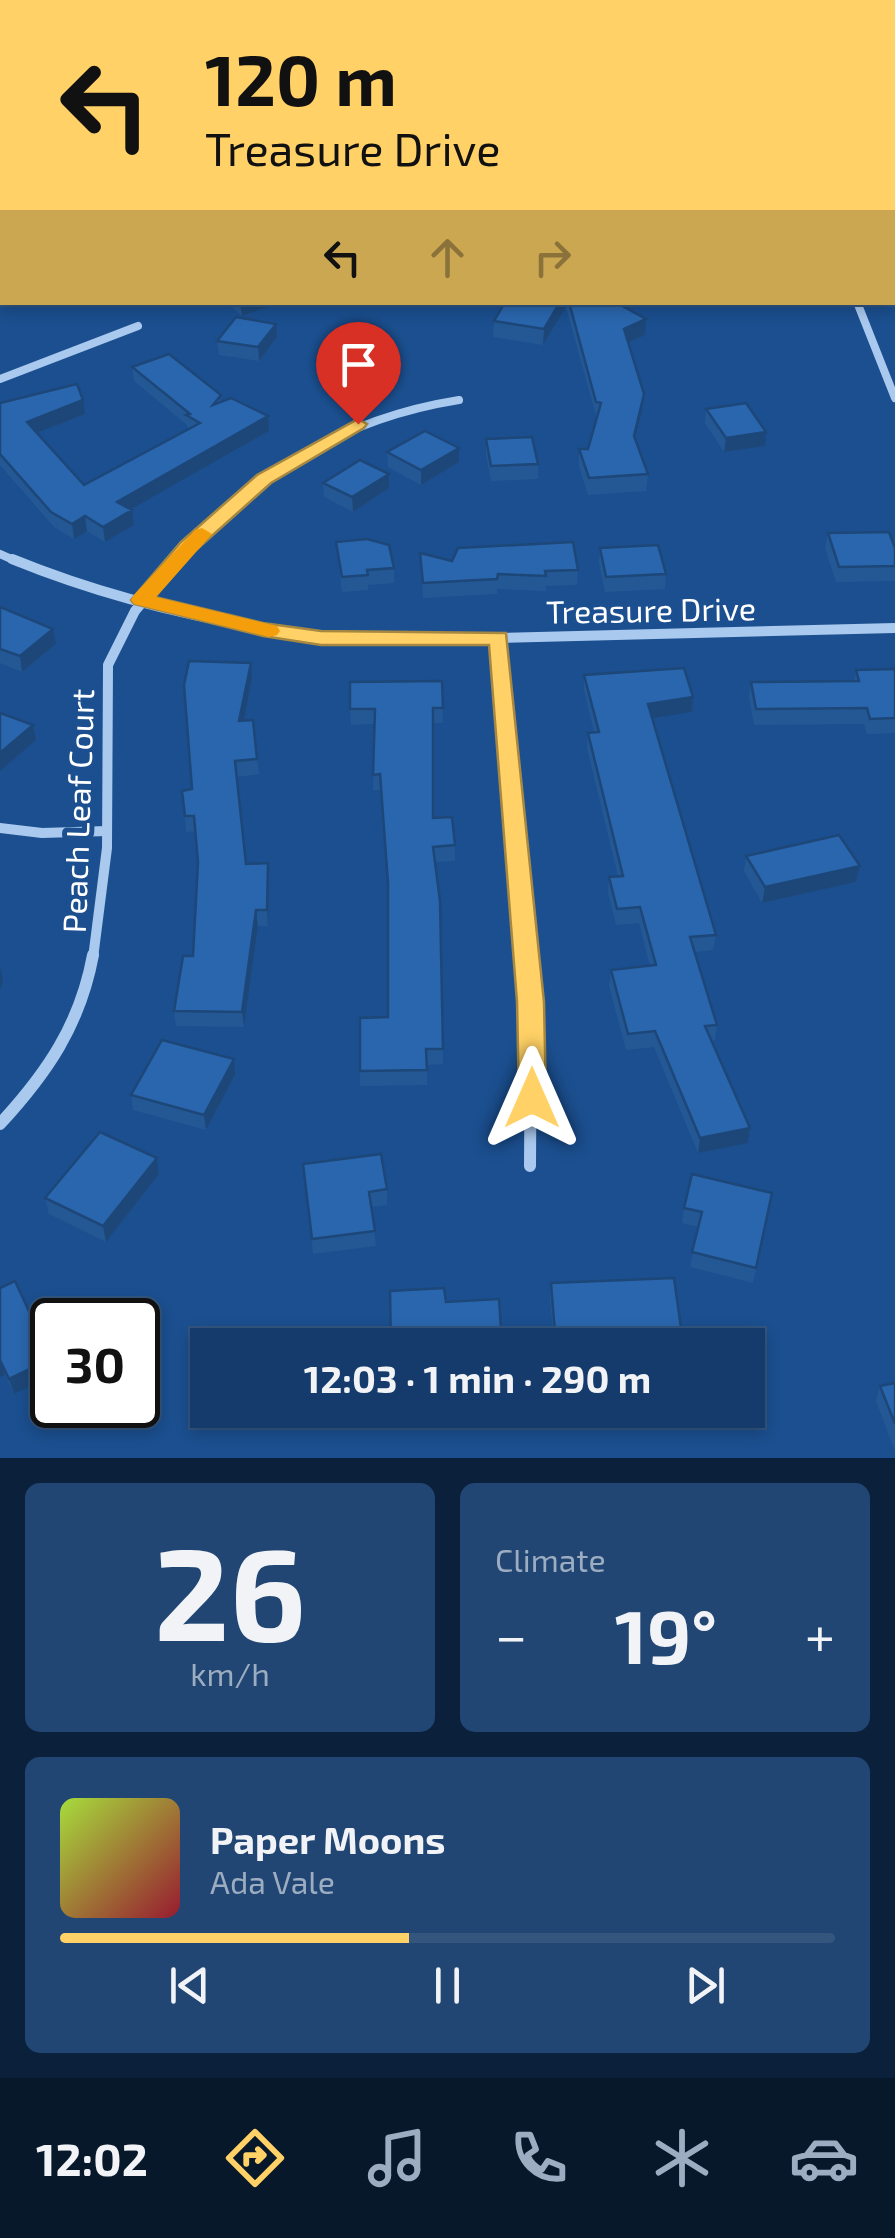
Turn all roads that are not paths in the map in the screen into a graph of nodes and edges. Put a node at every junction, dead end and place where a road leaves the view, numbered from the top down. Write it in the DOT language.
graph roads {
  1 [pos="858,305"];
  2 [pos="138,326"];
  3 [pos="0,379"];
  4 [pos="895,398"];
  5 [pos="459,400"];
  6 [pos="0,554"];
  7 [pos="142,600"];
  8 [pos="895,628"];
  9 [pos="499,638"];
  10 [pos="0,828"];
  11 [pos="106,831"];
  12 [pos="0,1124"];
  13 [pos="530,1166"];
  1 -- 4 [label="street"];
  2 -- 3 [label="street"];
  5 -- 7 [label="street, Peach Leaf Court"];
  6 -- 7 [label="street, Treasure Drive"];
  7 -- 9 [label="street, Treasure Drive"];
  7 -- 11 [label="street, Peach Leaf Court"];
  8 -- 9 [label="street, Treasure Drive"];
  9 -- 13 [label="street"];
  10 -- 11 [label="street"];
  11 -- 12 [label="street, Peach Leaf Court"];
}
